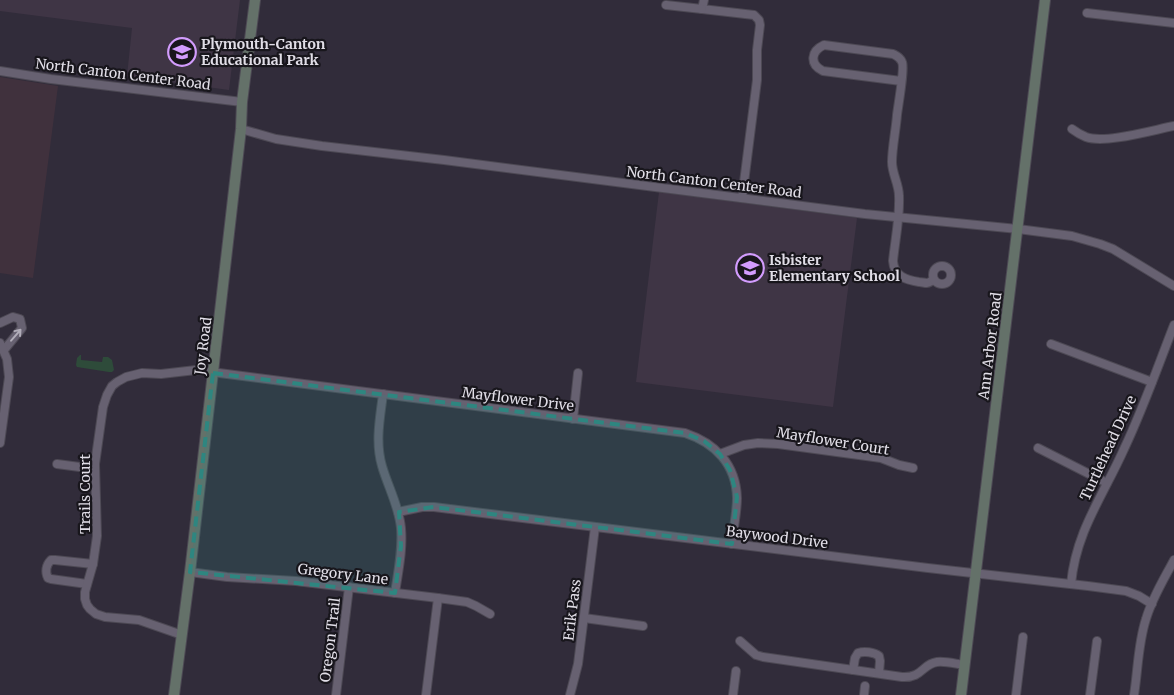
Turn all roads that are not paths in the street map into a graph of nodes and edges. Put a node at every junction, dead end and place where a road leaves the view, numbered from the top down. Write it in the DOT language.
graph roads {
  1 [pos="255,0"];
  2 [pos="704,0"];
  3 [pos="1045,0"];
  4 [pos="666,5"];
  5 [pos="702,9"];
  6 [pos="1087,13"];
  7 [pos="1174,23"];
  8 [pos="0,71"];
  9 [pos="901,81"];
  10 [pos="242,102"];
  11 [pos="1174,126"];
  12 [pos="241,129"];
  13 [pos="1072,129"];
  14 [pos="742,198"];
  15 [pos="898,217"];
  16 [pos="1018,229"];
  17 [pos="934,280"];
  18 [pos="1174,286"];
  19 [pos="0,323"];
  20 [pos="1174,325"];
  21 [pos="1051,344"];
  22 [pos="2,346"];
  23 [pos="213,373"];
  24 [pos="578,373"];
  25 [pos="1152,382"];
  26 [pos="382,394"];
  27 [pos="2,408"];
  28 [pos="573,419"];
  29 [pos="0,442"];
  30 [pos="1038,448"];
  31 [pos="720,454"];
  32 [pos="57,464"];
  33 [pos="913,468"];
  34 [pos="95,469"];
  35 [pos="1107,483"];
  36 [pos="398,512"];
  37 [pos="595,527"];
  38 [pos="732,544"];
  39 [pos="1174,560"];
  40 [pos="93,564"];
  41 [pos="190,572"];
  42 [pos="976,573"];
  43 [pos="87,584"];
  44 [pos="1071,584"];
  45 [pos="349,587"];
  46 [pos="395,593"];
  47 [pos="438,598"];
  48 [pos="1152,604"];
  49 [pos="490,614"];
  50 [pos="584,618"];
  51 [pos="643,626"];
  52 [pos="182,635"];
  53 [pos="1024,637"];
  54 [pos="740,641"];
  55 [pos="1096,641"];
  56 [pos="965,665"];
  57 [pos="853,670"];
  58 [pos="736,671"];
  59 [pos="879,674"];
  60 [pos="174,695"];
  61 [pos="336,695"];
  62 [pos="426,695"];
  63 [pos="570,695"];
  64 [pos="733,695"];
  65 [pos="961,695"];
  66 [pos="1016,695"];
  67 [pos="1090,695"];
  68 [pos="1134,695"];
  1 -- 10 [label="street, Joy Road"];
  2 -- 5 [label="street"];
  3 -- 16 [label="street, Ann Arbor Road"];
  4 -- 5 [label="street"];
  5 -- 14 [label="street"];
  6 -- 7 [label="street"];
  8 -- 10 [label="street, North Canton Center Road"];
  9 -- 9 [label="street"];
  9 -- 15 [label="street"];
  10 -- 12 [label="street, Joy Road"];
  11 -- 13 [label="street"];
  12 -- 14 [label="street, North Canton Center Road"];
  12 -- 23 [label="street, Joy Road"];
  14 -- 15 [label="street, North Canton Center Road"];
  15 -- 16 [label="street, North Canton Center Road"];
  15 -- 17 [label="street"];
  16 -- 18 [label="street, North Canton Center Road"];
  16 -- 42 [label="street, Ann Arbor Road"];
  22 -- 19 [label="street, one-way"];
  20 -- 25 [label="street, Turtlehead Drive"];
  21 -- 25 [label="street"];
  22 -- 27 [label="street"];
  23 -- 26 [label="street, Mayflower Drive"];
  23 -- 34 [label="street, Trails Court"];
  23 -- 41 [label="street, Joy Road"];
  24 -- 28 [label="street"];
  25 -- 35 [label="street, Turtlehead Drive"];
  26 -- 28 [label="street, Mayflower Drive"];
  26 -- 36 [label="street"];
  27 -- 29 [label="street"];
  28 -- 31 [label="street, Mayflower Drive"];
  30 -- 35 [label="street"];
  31 -- 33 [label="street, Mayflower Court"];
  31 -- 38 [label="street, Mayflower Drive"];
  32 -- 34 [label="street"];
  34 -- 40 [label="street, Trails Court"];
  35 -- 44 [label="street, Turtlehead Drive"];
  36 -- 37 [label="street, Baywood Drive"];
  36 -- 46 [label="street"];
  37 -- 38 [label="street, Baywood Drive"];
  37 -- 50 [label="street, Erik Pass"];
  38 -- 42 [label="street, Baywood Drive"];
  39 -- 48 [label="street"];
  40 -- 43 [label="street, Trails Court"];
  40 -- 43 [label="street"];
  41 -- 45 [label="street, Gregory Lane"];
  41 -- 52 [label="street, Joy Road"];
  42 -- 44 [label="street, Baywood Drive"];
  42 -- 56 [label="street, Ann Arbor Road"];
  43 -- 52 [label="street, Trails Court"];
  44 -- 48 [label="street, Baywood Drive"];
  45 -- 46 [label="street, Gregory Lane"];
  45 -- 61 [label="street, Oregon Trail"];
  46 -- 47 [label="street, Gregory Lane"];
  47 -- 49 [label="street, Gregory Lane"];
  47 -- 62 [label="street"];
  48 -- 68 [label="street"];
  50 -- 51 [label="street"];
  50 -- 63 [label="street, Erik Pass"];
  52 -- 60 [label="street, Joy Road"];
  53 -- 66 [label="street"];
  54 -- 57 [label="street"];
  55 -- 67 [label="street"];
  56 -- 59 [label="street"];
  56 -- 65 [label="street, Ann Arbor Road"];
  57 -- 59 [label="street"];
  57 -- 59 [label="street"];
  58 -- 64 [label="street"];
}
